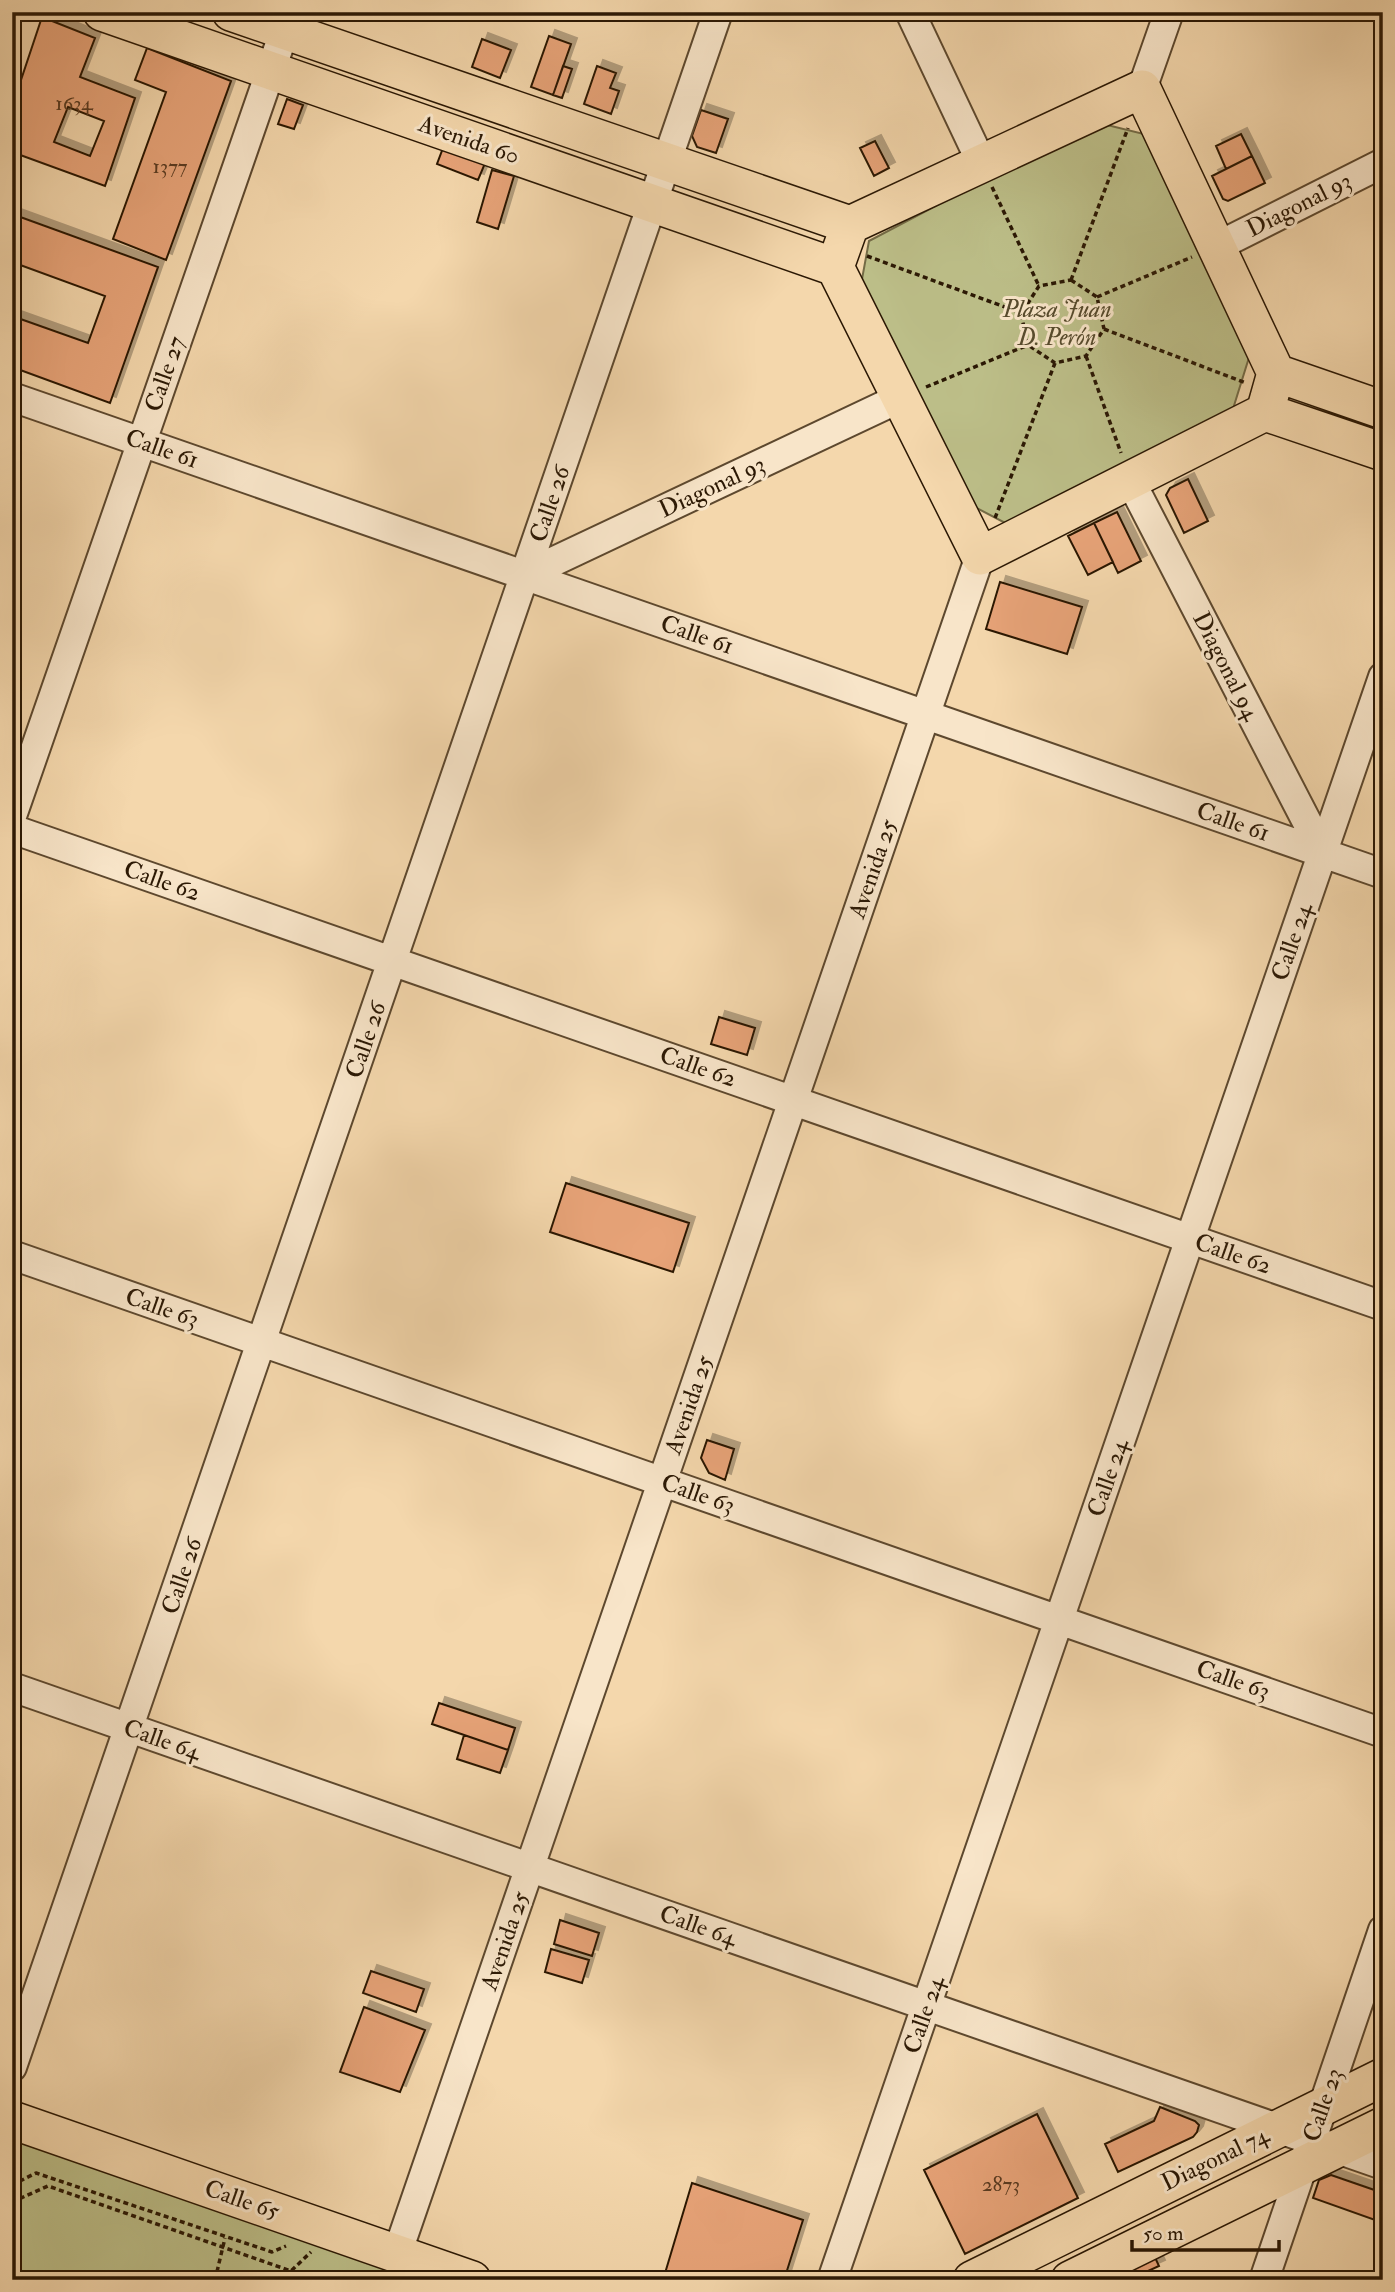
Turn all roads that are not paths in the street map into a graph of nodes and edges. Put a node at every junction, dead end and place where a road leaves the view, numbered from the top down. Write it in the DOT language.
graph roads {
  1 [pos="102,12"];
  2 [pos="231,12"];
  3 [pos="719,12"];
  4 [pos="910,12"];
  5 [pos="1169,12"];
  6 [pos="288,21"];
  7 [pos="270,71"];
  8 [pos="1142,89"];
  9 [pos="667,162"];
  10 [pos="1383,163"];
  11 [pos="982,164"];
  12 [pos="653,204"];
  13 [pos="843,246"];
  14 [pos="1216,247"];
  15 [pos="1271,393"];
  16 [pos="12,397"];
  17 [pos="900,398"];
  18 [pos="1383,410"];
  19 [pos="142,442"];
  20 [pos="1383,452"];
  21 [pos="1130,480"];
  22 [pos="980,556"];
  23 [pos="526,575"];
  24 [pos="1383,677"];
  25 [pos="926,715"];
  26 [pos="12,816"];
  27 [pos="12,828"];
  28 [pos="1322,853"];
  29 [pos="1383,874"];
  30 [pos="393,961"];
  31 [pos="793,1100"];
  32 [pos="1190,1239"];
  33 [pos="12,1255"];
  34 [pos="1383,1306"];
  35 [pos="262,1342"];
  36 [pos="662,1482"];
  37 [pos="1059,1620"];
  38 [pos="12,1687"];
  39 [pos="130,1728"];
  40 [pos="1383,1732"];
  41 [pos="530,1867"];
  42 [pos="1383,1930"];
  43 [pos="927,2006"];
  44 [pos="12,2067"];
  45 [pos="1383,2077"];
  46 [pos="12,2120"];
  47 [pos="1383,2126"];
  48 [pos="1310,2138"];
  49 [pos="1383,2165"];
  50 [pos="397,2254"];
  51 [pos="472,2280"];
  52 [pos="832,2280"];
  53 [pos="972,2280"];
  54 [pos="1070,2280"];
  55 [pos="1264,2280"];
  1 -- 7 [label="main road, Avenida 60"];
  2 -- 6 [label="main road, Avenida 60"];
  3 -- 9 [label="street, Calle 26"];
  4 -- 11 [label="street"];
  5 -- 8 [label="street"];
  6 -- 7 [label="street, Calle 27"];
  6 -- 9 [label="main road, Avenida 60"];
  7 -- 12 [label="main road, Avenida 60"];
  7 -- 19 [label="street, Calle 27"];
  8 -- 11 [label="main road"];
  8 -- 14 [label="main road"];
  9 -- 12 [label="street, Calle 26"];
  9 -- 13 [label="main road, Avenida 60"];
  10 -- 14 [label="street, Diagonal 93"];
  11 -- 13 [label="main road"];
  12 -- 13 [label="main road, Avenida 60"];
  12 -- 23 [label="street, Calle 26"];
  13 -- 17 [label="main road"];
  14 -- 15 [label="main road"];
  15 -- 18 [label="main road"];
  15 -- 20 [label="main road"];
  15 -- 21 [label="main road"];
  16 -- 19 [label="street, Calle 61"];
  17 -- 22 [label="main road"];
  17 -- 23 [label="street, Diagonal 93"];
  19 -- 23 [label="street, Calle 61"];
  19 -- 26 [label="street, Calle 27"];
  21 -- 22 [label="main road"];
  21 -- 28 [label="street, Diagonal 94"];
  22 -- 25 [label="street, Avenida 25"];
  23 -- 25 [label="street, Calle 61"];
  23 -- 30 [label="street, Calle 26"];
  24 -- 28 [label="street, Calle 24"];
  25 -- 28 [label="street, Calle 61"];
  25 -- 31 [label="street, Avenida 25"];
  27 -- 30 [label="street, Calle 62"];
  28 -- 29 [label="street, Calle 61"];
  28 -- 32 [label="street, Calle 24"];
  30 -- 31 [label="street, Calle 62"];
  30 -- 35 [label="street, Calle 26"];
  31 -- 32 [label="street, Calle 62"];
  31 -- 36 [label="street, Avenida 25"];
  32 -- 34 [label="street, Calle 62"];
  32 -- 37 [label="street, Calle 24"];
  33 -- 35 [label="street, Calle 63"];
  35 -- 36 [label="street, Calle 63"];
  35 -- 39 [label="street, Calle 26"];
  36 -- 37 [label="street, Calle 63"];
  36 -- 41 [label="street, Avenida 25"];
  37 -- 40 [label="street, Calle 63"];
  37 -- 43 [label="street, Calle 24"];
  38 -- 39 [label="street, Calle 64"];
  39 -- 41 [label="street, Calle 64"];
  39 -- 44 [label="street, Calle 26"];
  41 -- 43 [label="street, Calle 64"];
  41 -- 50 [label="street, Avenida 25"];
  42 -- 48 [label="street, Calle 23"];
  43 -- 48 [label="street, Calle 64"];
  43 -- 52 [label="street, Calle 24"];
  45 -- 48 [label="main road, Diagonal 74"];
  46 -- 50 [label="main road, Calle 65"];
  47 -- 48 [label="main road, Diagonal 74"];
  48 -- 49 [label="street, Calle 64"];
  48 -- 53 [label="main road, Diagonal 74"];
  48 -- 54 [label="main road, Diagonal 74"];
  48 -- 55 [label="street, Calle 23"];
  50 -- 51 [label="main road, Calle 65"];
}
